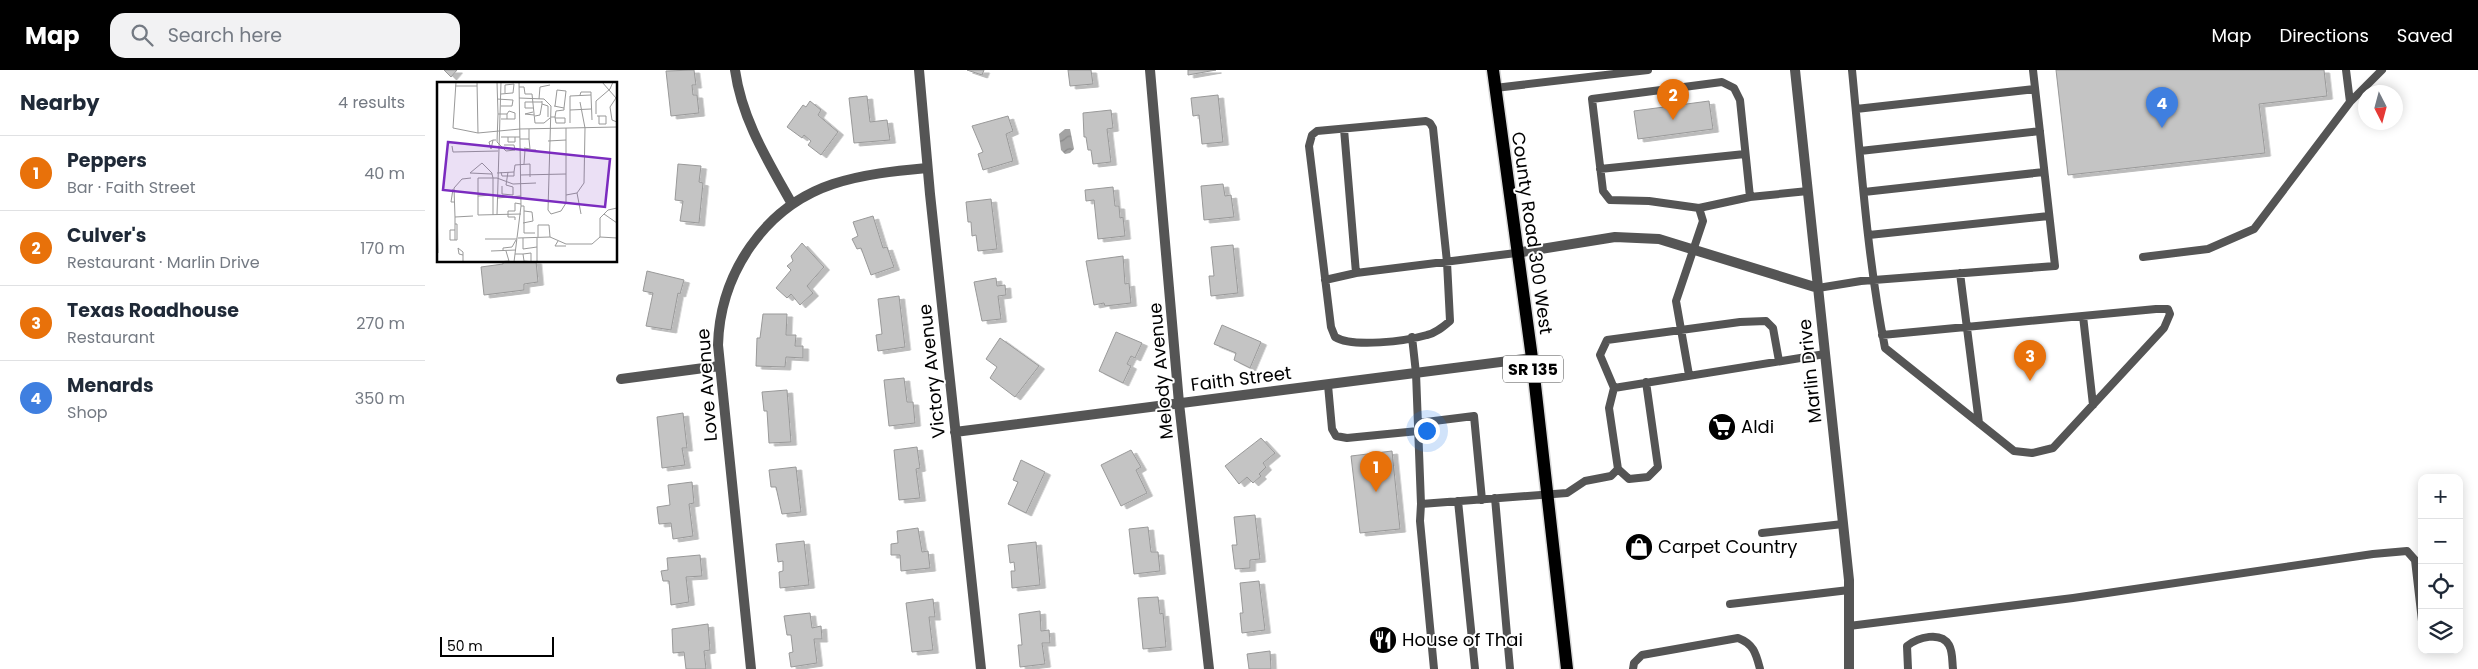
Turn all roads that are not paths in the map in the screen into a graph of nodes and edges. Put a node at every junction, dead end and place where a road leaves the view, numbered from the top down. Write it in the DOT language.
graph roads {
  1 [pos="735,70"];
  2 [pos="919,70"];
  3 [pos="1149,70"];
  4 [pos="1493,70"];
  5 [pos="1648,70"];
  6 [pos="1795,70"];
  7 [pos="1852,70"];
  8 [pos="2033,70"];
  9 [pos="2346,70"];
  10 [pos="2382,70"];
  11 [pos="1495,88"];
  12 [pos="2035,89"];
  13 [pos="2350,102"];
  14 [pos="1856,109"];
  15 [pos="1344,129"];
  16 [pos="2040,131"];
  17 [pos="1860,151"];
  18 [pos="1745,154"];
  19 [pos="927,168"];
  20 [pos="1600,169"];
  21 [pos="2044,172"];
  22 [pos="1808,191"];
  23 [pos="1864,192"];
  24 [pos="1750,197"];
  25 [pos="792,204"];
  26 [pos="1699,208"];
  27 [pos="2049,216"];
  28 [pos="1869,235"];
  29 [pos="1693,249"];
  30 [pos="1516,253"];
  31 [pos="2143,257"];
  32 [pos="1447,262"];
  33 [pos="1356,273"];
  34 [pos="1960,273"];
  35 [pos="1325,280"];
  36 [pos="1873,280"];
  37 [pos="1818,288"];
  38 [pos="2083,316"];
  39 [pos="1967,327"];
  40 [pos="1680,330"];
  41 [pos="1882,335"];
  42 [pos="1412,337"];
  43 [pos="1825,354"];
  44 [pos="1532,358"];
  45 [pos="1779,361"];
  46 [pos="719,366"];
  47 [pos="1416,373"];
  48 [pos="1689,375"];
  49 [pos="621,379"];
  50 [pos="1646,382"];
  51 [pos="1328,385"];
  52 [pos="1614,388"];
  53 [pos="1179,403"];
  54 [pos="2093,405"];
  55 [pos="1979,423"];
  56 [pos="1418,427"];
  57 [pos="955,432"];
  58 [pos="1618,469"];
  59 [pos="1547,494"];
  60 [pos="1495,498"];
  61 [pos="1482,500"];
  62 [pos="1458,501"];
  63 [pos="1421,504"];
  64 [pos="1843,524"];
  65 [pos="1762,533"];
  66 [pos="1849,590"];
  67 [pos="1730,604"];
  68 [pos="2421,609"];
  69 [pos="1849,626"];
  70 [pos="751,669"];
  71 [pos="981,669"];
  72 [pos="1209,669"];
  73 [pos="1434,669"];
  74 [pos="1475,669"];
  75 [pos="1510,669"];
  76 [pos="1567,669"];
  77 [pos="1633,669"];
  78 [pos="1761,669"];
  79 [pos="1849,669"];
  80 [pos="1908,669"];
  81 [pos="1953,669"];
  1 -- 25 [label="street"];
  2 -- 19 [label="street, Victory Avenue"];
  3 -- 53 [label="street, Melody Avenue"];
  4 -- 11 [label="main road, County Road 300 West / SR 135"];
  5 -- 11 [label="lane"];
  6 -- 22 [label="street, Marlin Drive"];
  7 -- 14 [label="lane"];
  8 -- 12 [label="lane"];
  9 -- 13 [label="lane"];
  10 -- 13 [label="lane"];
  11 -- 30 [label="main road, County Road 300 West / SR 135"];
  12 -- 14 [label="lane"];
  12 -- 16 [label="lane"];
  13 -- 31 [label="lane"];
  14 -- 17 [label="lane"];
  15 -- 32 [label="lane"];
  15 -- 33 [label="lane"];
  15 -- 35 [label="lane"];
  16 -- 17 [label="lane"];
  16 -- 21 [label="lane"];
  17 -- 23 [label="lane"];
  18 -- 20 [label="lane"];
  18 -- 20 [label="lane"];
  18 -- 24 [label="lane"];
  19 -- 25 [label="street, Love Avenue"];
  19 -- 57 [label="street, Victory Avenue"];
  20 -- 26 [label="lane"];
  21 -- 23 [label="lane"];
  21 -- 27 [label="lane"];
  22 -- 24 [label="lane"];
  22 -- 37 [label="street, Marlin Drive"];
  23 -- 28 [label="lane"];
  24 -- 26 [label="lane"];
  25 -- 46 [label="street, Love Avenue"];
  26 -- 29 [label="lane"];
  27 -- 28 [label="lane"];
  27 -- 34 [label="lane"];
  28 -- 36 [label="lane"];
  29 -- 30 [label="street"];
  29 -- 37 [label="street"];
  29 -- 40 [label="lane"];
  30 -- 32 [label="lane"];
  30 -- 44 [label="main road, County Road 300 West / SR 135"];
  32 -- 33 [label="lane"];
  32 -- 42 [label="lane"];
  33 -- 35 [label="lane"];
  34 -- 36 [label="lane"];
  34 -- 39 [label="lane"];
  35 -- 42 [label="lane"];
  36 -- 37 [label="lane"];
  36 -- 41 [label="lane"];
  37 -- 43 [label="street, Marlin Drive"];
  38 -- 39 [label="lane"];
  38 -- 54 [label="lane"];
  38 -- 54 [label="lane"];
  39 -- 41 [label="lane"];
  39 -- 55 [label="lane"];
  40 -- 45 [label="lane"];
  40 -- 48 [label="lane"];
  40 -- 52 [label="lane"];
  41 -- 55 [label="lane"];
  42 -- 47 [label="lane"];
  43 -- 45 [label="lane"];
  43 -- 64 [label="street, Marlin Drive"];
  44 -- 47 [label="street, Faith Street"];
  44 -- 59 [label="main road, County Road 300 West / SR 135"];
  45 -- 48 [label="lane"];
  46 -- 49 [label="street"];
  46 -- 70 [label="street, Love Avenue"];
  47 -- 51 [label="street, Faith Street"];
  47 -- 56 [label="lane"];
  48 -- 50 [label="lane"];
  50 -- 52 [label="lane"];
  50 -- 58 [label="lane"];
  51 -- 53 [label="street, Faith Street"];
  51 -- 56 [label="lane"];
  52 -- 58 [label="lane"];
  53 -- 57 [label="street, Faith Street"];
  53 -- 72 [label="street, Melody Avenue"];
  54 -- 55 [label="lane"];
  56 -- 61 [label="lane"];
  56 -- 63 [label="lane"];
  57 -- 71 [label="street, Victory Avenue"];
  58 -- 59 [label="lane"];
  59 -- 60 [label="lane"];
  59 -- 76 [label="main road, County Road 300 West / SR 135"];
  60 -- 61 [label="lane"];
  60 -- 75 [label="lane"];
  61 -- 62 [label="lane"];
  62 -- 63 [label="lane"];
  62 -- 74 [label="lane"];
  63 -- 73 [label="lane"];
  64 -- 65 [label="lane"];
  64 -- 66 [label="street, Marlin Drive"];
  66 -- 67 [label="lane"];
  66 -- 69 [label="street, Marlin Drive"];
  68 -- 69 [label="lane"];
  69 -- 79 [label="street, Marlin Drive"];
  77 -- 78 [label="lane"];
  80 -- 81 [label="lane"];
}
